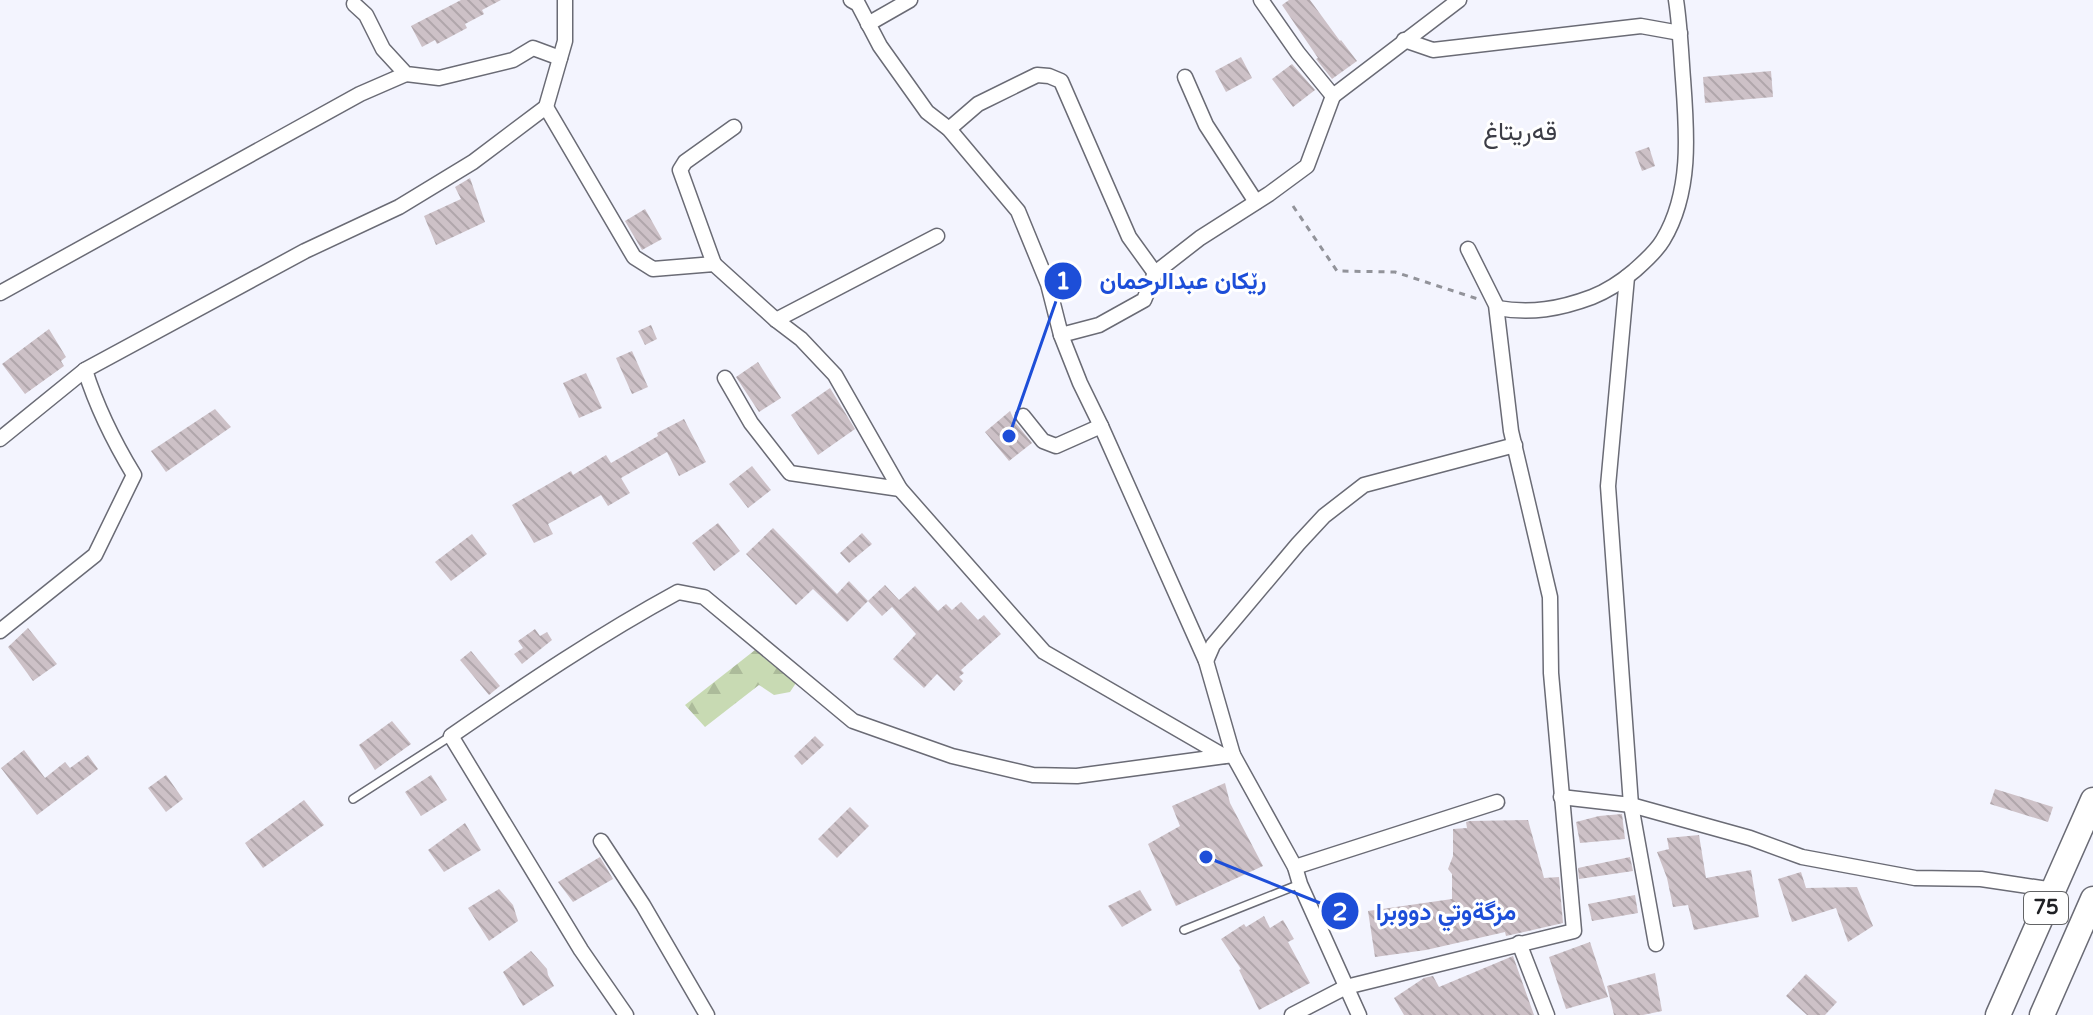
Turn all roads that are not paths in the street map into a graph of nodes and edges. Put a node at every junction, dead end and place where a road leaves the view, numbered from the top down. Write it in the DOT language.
graph roads {
  1 [pos="565,0"];
  2 [pos="851,0"];
  3 [pos="910,0"];
  4 [pos="1261,0"];
  5 [pos="1459,0"];
  6 [pos="1676,0"];
  7 [pos="354,4"];
  8 [pos="868,24"];
  9 [pos="1680,33"];
  10 [pos="1404,40"];
  11 [pos="560,58"];
  12 [pos="406,74"];
  13 [pos="1185,77"];
  14 [pos="1333,96"];
  15 [pos="546,107"];
  16 [pos="734,127"];
  17 [pos="949,129"];
  18 [pos="1256,202"];
  19 [pos="937,236"];
  20 [pos="1468,249"];
  21 [pos="714,264"];
  22 [pos="1155,273"];
  23 [pos="1627,277"];
  24 [pos="0,293"];
  25 [pos="1497,307"];
  26 [pos="776,320"];
  27 [pos="1061,335"];
  28 [pos="85,370"];
  29 [pos="725,378"];
  30 [pos="1023,416"];
  31 [pos="1101,426"];
  32 [pos="0,439"];
  33 [pos="1515,445"];
  34 [pos="900,489"];
  35 [pos="0,631"];
  36 [pos="1206,661"];
  37 [pos="451,736"];
  38 [pos="1229,756"];
  39 [pos="1561,797"];
  40 [pos="353,799"];
  41 [pos="2093,800"];
  42 [pos="1497,802"];
  43 [pos="1631,805"];
  44 [pos="601,841"];
  45 [pos="1295,867"];
  46 [pos="1300,884"];
  47 [pos="2054,890"];
  48 [pos="2093,899"];
  49 [pos="1184,930"];
  50 [pos="1519,943"];
  51 [pos="1656,944"];
  52 [pos="1346,987"];
  53 [pos="626,1015"];
  54 [pos="707,1015"];
  55 [pos="1292,1015"];
  56 [pos="1359,1015"];
  57 [pos="1547,1015"];
  58 [pos="1998,1015"];
  59 [pos="2042,1015"];
  1 -- 11 [label="street"];
  2 -- 8 [label="street"];
  3 -- 8 [label="street"];
  4 -- 14 [label="street"];
  5 -- 10 [label="street"];
  6 -- 9 [label="street"];
  7 -- 12 [label="street"];
  8 -- 17 [label="street"];
  9 -- 10 [label="street"];
  9 -- 23 [label="street"];
  10 -- 14 [label="street"];
  11 -- 12 [label="street"];
  11 -- 15 [label="street"];
  12 -- 24 [label="street"];
  13 -- 18 [label="street"];
  14 -- 18 [label="street"];
  15 -- 21 [label="street"];
  15 -- 28 [label="street"];
  16 -- 21 [label="street"];
  17 -- 22 [label="street"];
  17 -- 27 [label="street"];
  18 -- 22 [label="street"];
  19 -- 26 [label="street"];
  20 -- 25 [label="street"];
  21 -- 26 [label="street"];
  22 -- 27 [label="street"];
  23 -- 25 [label="street"];
  23 -- 43 [label="street"];
  25 -- 33 [label="street"];
  26 -- 34 [label="street"];
  27 -- 31 [label="street"];
  28 -- 32 [label="street"];
  28 -- 35 [label="street"];
  29 -- 34 [label="street"];
  30 -- 31 [label="street"];
  31 -- 36 [label="street"];
  33 -- 36 [label="street"];
  33 -- 39 [label="street"];
  34 -- 38 [label="street"];
  36 -- 38 [label="street"];
  37 -- 38 [label="street"];
  37 -- 40 [label="lane"];
  37 -- 53 [label="street"];
  38 -- 45 [label="street"];
  39 -- 43 [label="street"];
  39 -- 50 [label="street"];
  41 -- 47 [label="highway, 75"];
  42 -- 45 [label="street"];
  43 -- 47 [label="street"];
  43 -- 51 [label="street"];
  44 -- 54 [label="street"];
  45 -- 46 [label="street"];
  46 -- 49 [label="lane"];
  46 -- 52 [label="street"];
  47 -- 58 [label="highway, 75"];
  48 -- 59 [label="highway, 75"];
  50 -- 52 [label="street"];
  50 -- 57 [label="street"];
  52 -- 55 [label="street"];
  52 -- 56 [label="street"];
}
